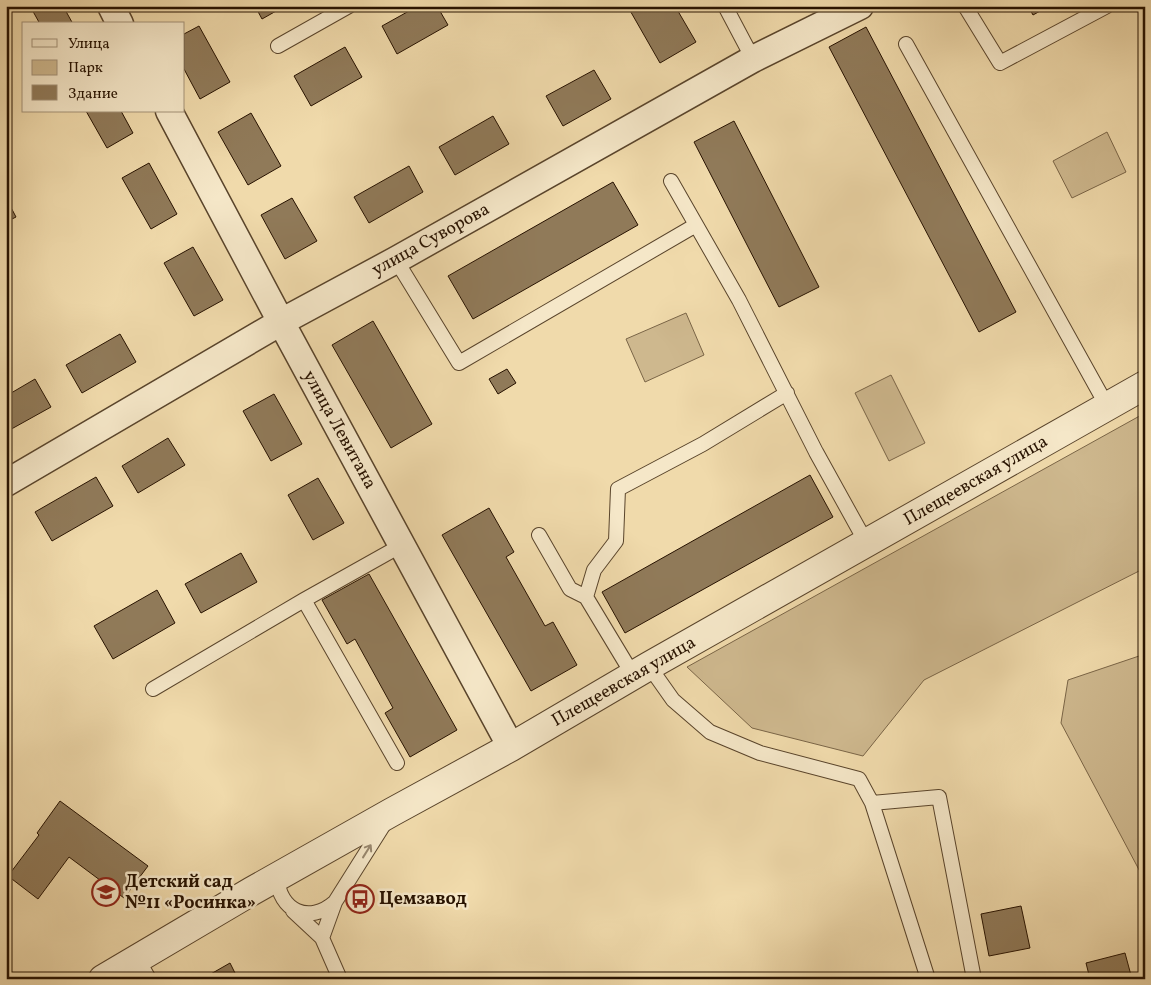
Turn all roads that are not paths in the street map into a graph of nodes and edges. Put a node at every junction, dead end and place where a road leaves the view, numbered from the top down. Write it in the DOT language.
graph roads {
  1 [pos="111,6"];
  2 [pos="349,6"];
  3 [pos="725,6"];
  4 [pos="860,6"];
  5 [pos="965,6"];
  6 [pos="1107,6"];
  7 [pos="119,22"];
  8 [pos="906,44"];
  9 [pos="278,46"];
  10 [pos="753,59"];
  11 [pos="171,112"];
  12 [pos="670,181"];
  13 [pos="696,225"];
  14 [pos="396,260"];
  15 [pos="281,322"];
  16 [pos="1145,385"];
  17 [pos="787,393"];
  18 [pos="1107,406"];
  19 [pos="6,483"];
  20 [pos="538,535"];
  21 [pos="866,544"];
  22 [pos="402,545"];
  23 [pos="586,597"];
  24 [pos="304,600"];
  25 [pos="641,670"];
  26 [pos="152,689"];
  27 [pos="511,747"];
  28 [pos="397,762"];
  29 [pos="872,803"];
  30 [pos="392,812"];
  31 [pos="276,877"];
  32 [pos="335,902"];
  33 [pos="288,906"];
  34 [pos="322,938"];
  35 [pos="143,968"];
  36 [pos="103,979"];
  37 [pos="340,979"];
  38 [pos="928,979"];
  39 [pos="974,979"];
  1 -- 7 [label="street"];
  2 -- 9 [label="lane"];
  3 -- 10 [label="lane"];
  4 -- 10 [label="street, улица Суворова"];
  5 -- 6 [label="lane"];
  8 -- 18 [label="lane"];
  10 -- 14 [label="street, улица Суворова"];
  11 -- 15 [label="street, улица Левитана"];
  12 -- 13 [label="lane"];
  13 -- 14 [label="lane"];
  13 -- 17 [label="lane"];
  14 -- 15 [label="street, улица Суворова"];
  15 -- 19 [label="street, улица Суворова"];
  15 -- 22 [label="street, улица Левитана"];
  16 -- 18 [label="street, Плещеевская улица"];
  17 -- 21 [label="lane"];
  17 -- 23 [label="lane"];
  18 -- 21 [label="street, Плещеевская улица"];
  20 -- 23 [label="lane"];
  21 -- 25 [label="street, Плещеевская улица"];
  22 -- 24 [label="lane"];
  22 -- 27 [label="street, улица Левитана"];
  23 -- 25 [label="lane"];
  24 -- 26 [label="lane"];
  24 -- 28 [label="lane"];
  25 -- 27 [label="street, Плещеевская улица"];
  25 -- 29 [label="lane"];
  27 -- 30 [label="street, Плещеевская улица"];
  29 -- 38 [label="lane"];
  29 -- 39 [label="lane"];
  30 -- 31 [label="street, Плещеевская улица"];
  32 -- 30 [label="lane, one-way"];
  31 -- 33 [label="lane"];
  31 -- 35 [label="street, Плещеевская улица"];
  32 -- 33 [label="lane"];
  32 -- 34 [label="lane"];
  33 -- 34 [label="lane"];
  34 -- 37 [label="lane"];
  35 -- 36 [label="street, Плещеевская улица"];
}
